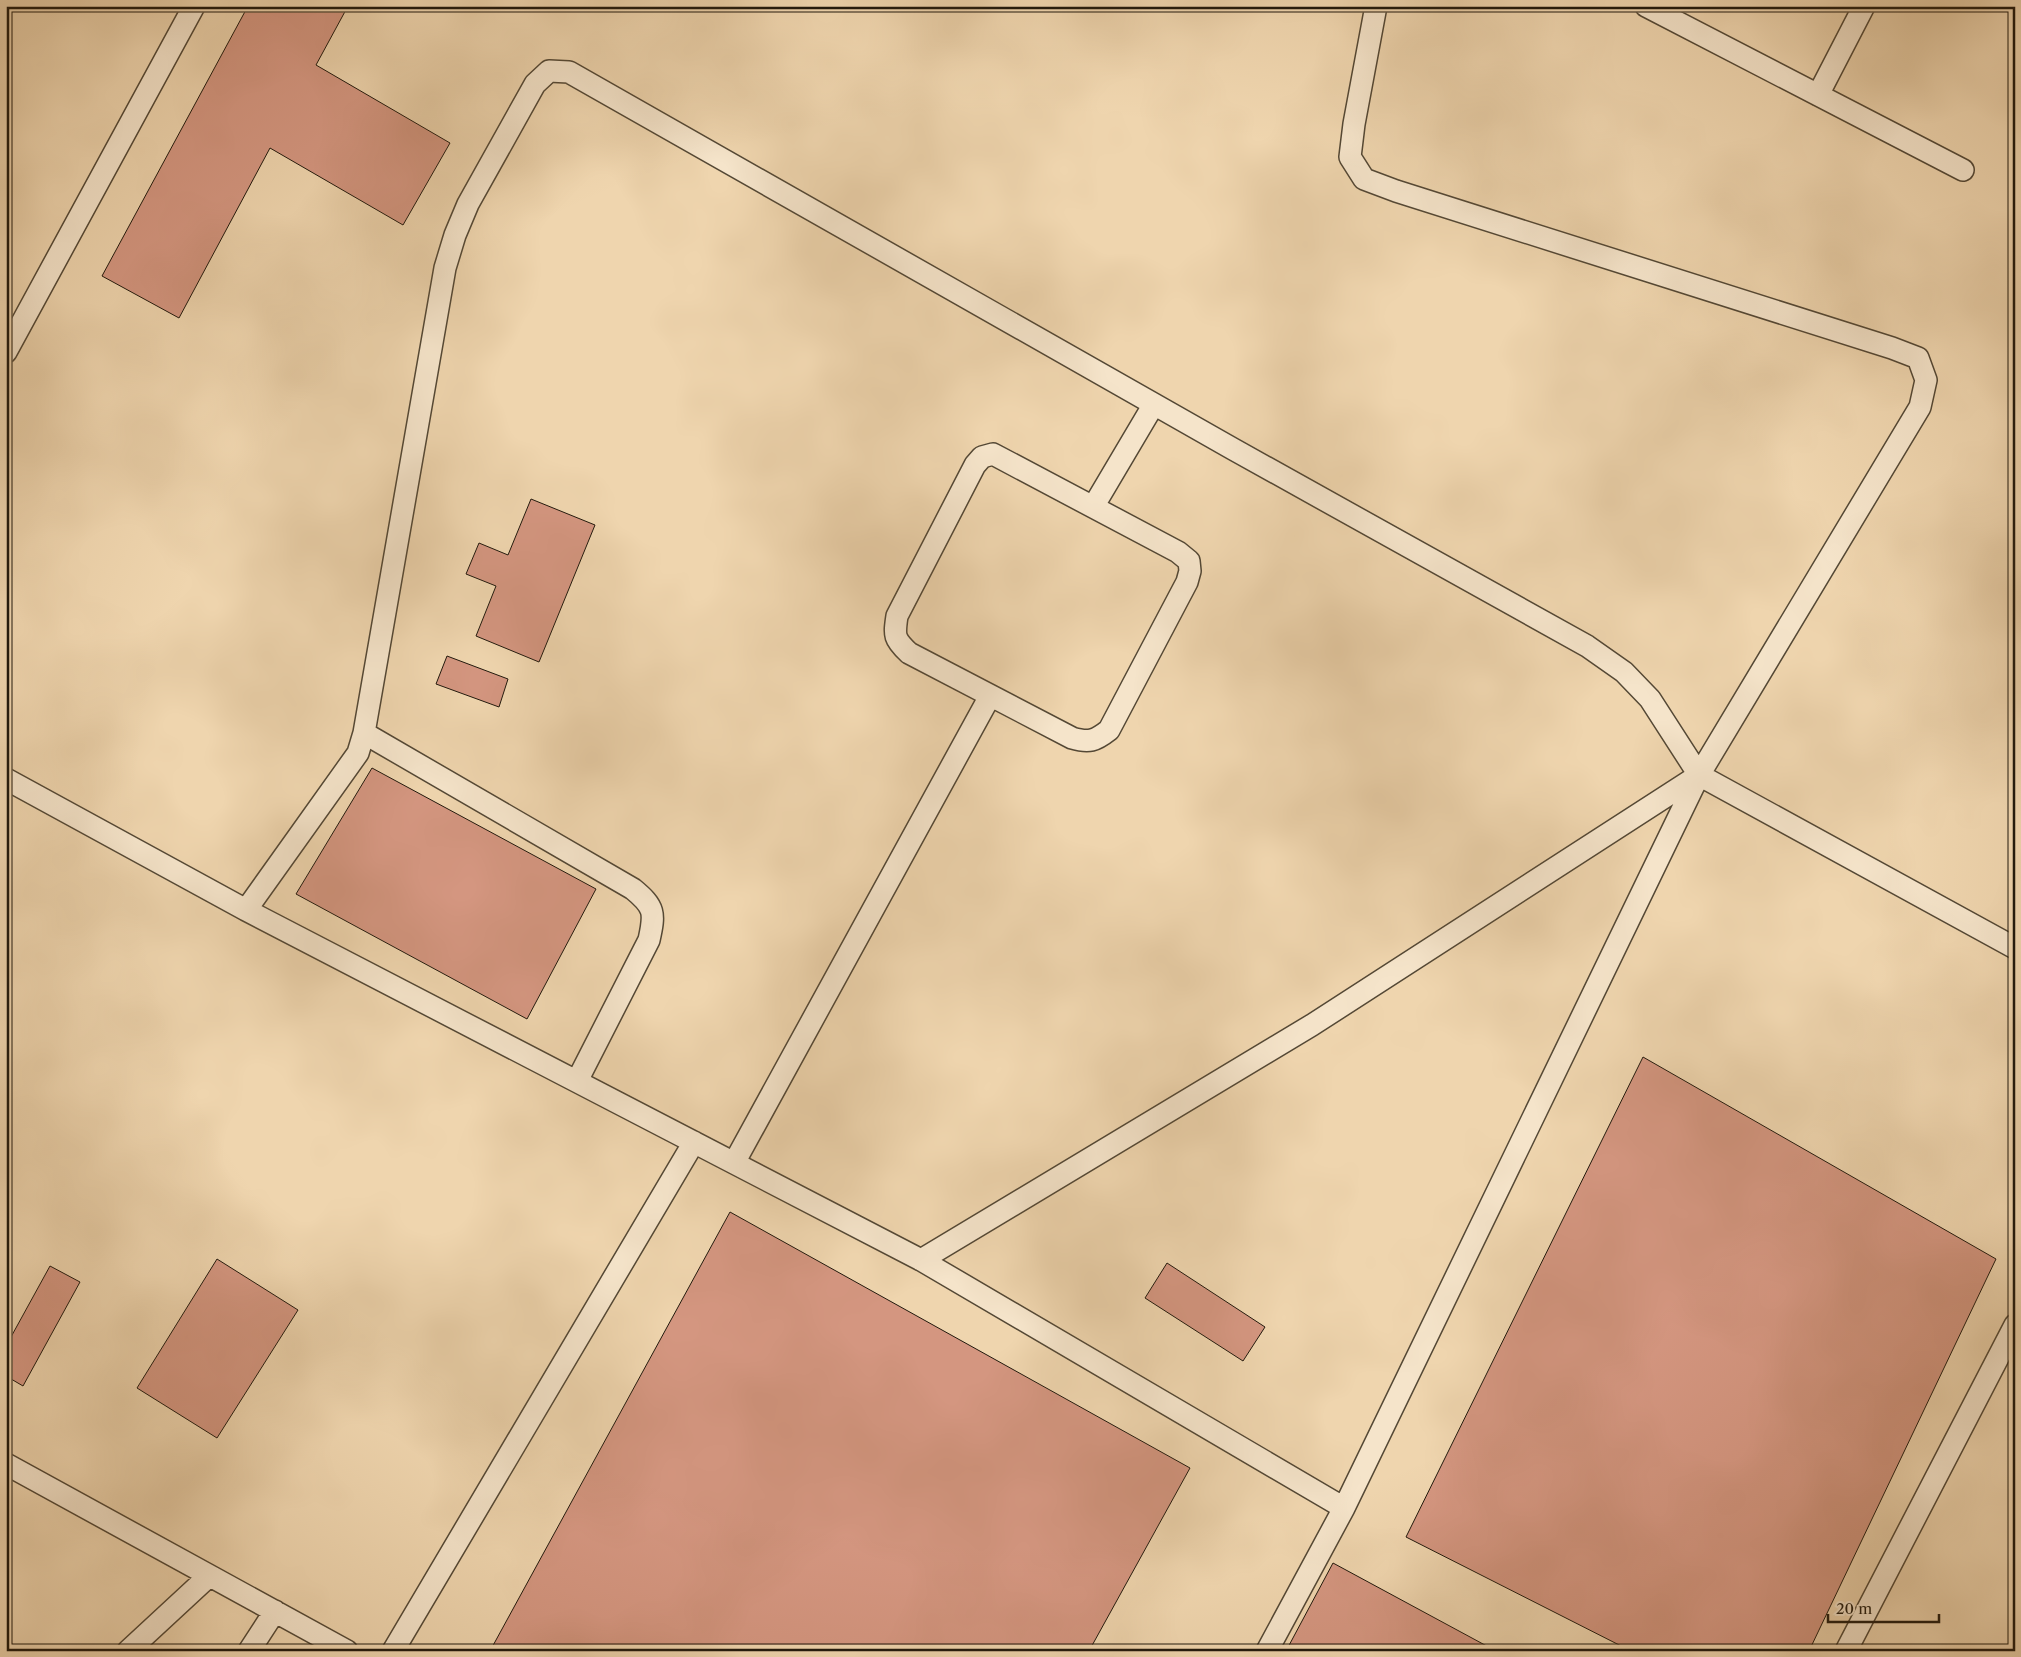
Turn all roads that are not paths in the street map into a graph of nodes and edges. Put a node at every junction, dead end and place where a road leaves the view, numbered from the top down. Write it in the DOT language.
graph roads {
  1 [pos="194,6"];
  2 [pos="1376,6"];
  3 [pos="1646,6"];
  4 [pos="1864,6"];
  5 [pos="1818,95"];
  6 [pos="1964,170"];
  7 [pos="6,352"];
  8 [pos="1154,404"];
  9 [pos="1094,507"];
  10 [pos="990,696"];
  11 [pos="364,733"];
  12 [pos="1700,775"];
  13 [pos="6,779"];
  14 [pos="246,910"];
  15 [pos="2015,948"];
  16 [pos="576,1081"];
  17 [pos="694,1142"];
  18 [pos="734,1163"];
  19 [pos="921,1260"];
  20 [pos="2015,1325"];
  21 [pos="6,1464"];
  22 [pos="1344,1508"];
  23 [pos="209,1576"];
  24 [pos="275,1611"];
  25 [pos="128,1651"];
  26 [pos="249,1651"];
  27 [pos="347,1651"];
  28 [pos="393,1651"];
  29 [pos="1267,1651"];
  30 [pos="1846,1651"];
  1 -- 7 [label="lane"];
  2 -- 12 [label="lane"];
  3 -- 5 [label="lane"];
  4 -- 5 [label="lane"];
  5 -- 6 [label="lane"];
  8 -- 9 [label="lane"];
  8 -- 11 [label="lane"];
  8 -- 12 [label="lane"];
  9 -- 10 [label="lane"];
  9 -- 10 [label="lane"];
  10 -- 18 [label="lane"];
  11 -- 14 [label="lane"];
  11 -- 16 [label="lane"];
  12 -- 15 [label="lane"];
  12 -- 19 [label="lane"];
  12 -- 22 [label="lane"];
  13 -- 14 [label="lane"];
  14 -- 16 [label="lane"];
  16 -- 17 [label="lane"];
  17 -- 18 [label="lane"];
  17 -- 28 [label="lane"];
  18 -- 19 [label="lane"];
  19 -- 22 [label="lane"];
  20 -- 30 [label="lane"];
  21 -- 23 [label="lane"];
  22 -- 29 [label="lane"];
  23 -- 24 [label="lane"];
  23 -- 25 [label="lane"];
  24 -- 26 [label="lane"];
  24 -- 27 [label="lane"];
}
